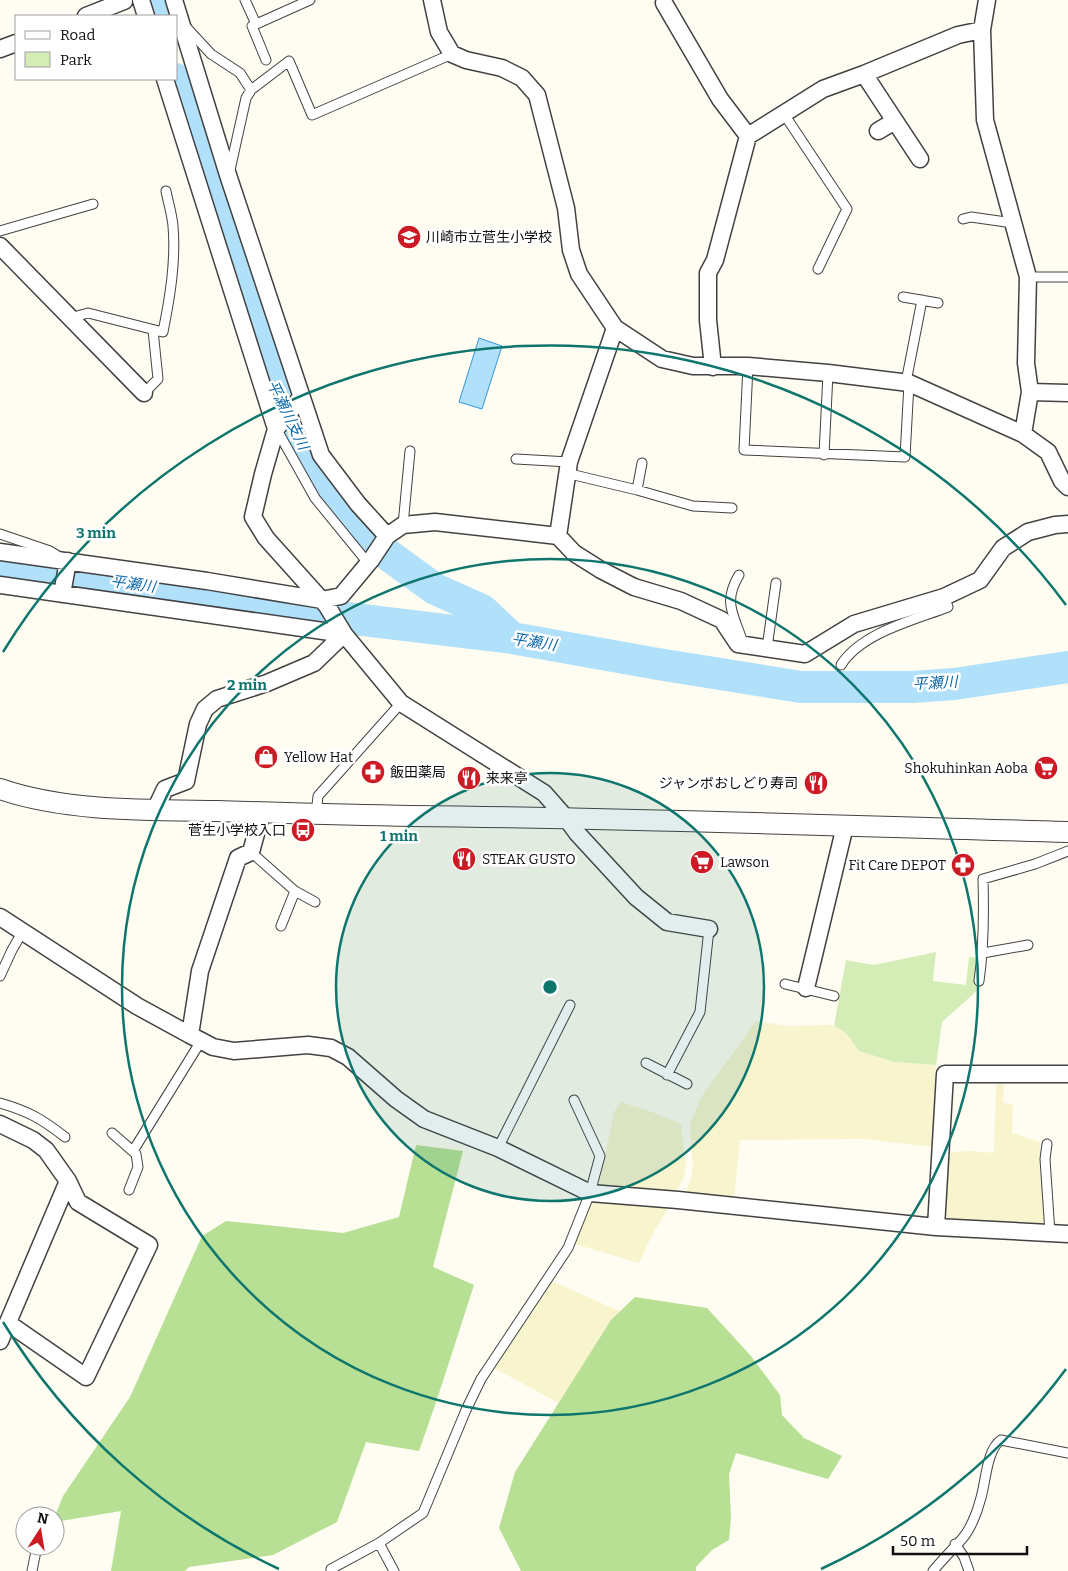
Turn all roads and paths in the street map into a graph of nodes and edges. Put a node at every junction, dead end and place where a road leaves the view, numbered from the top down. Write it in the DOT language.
graph roads {
  1 [pos="124,0"];
  2 [pos="140,0"];
  3 [pos="174,0"];
  4 [pos="245,0"];
  5 [pos="310,0"];
  6 [pos="432,0"];
  7 [pos="987,0"];
  8 [pos="664,3"];
  9 [pos="89,15"];
  10 [pos="146,15"];
  11 [pos="181,21"];
  12 [pos="256,24"];
  13 [pos="982,30"];
  14 [pos="15,43"];
  15 [pos="0,49"];
  16 [pos="452,54"];
  17 [pos="266,60"];
  18 [pos="864,74"];
  19 [pos="165,80"];
  20 [pos="251,90"];
  21 [pos="784,114"];
  22 [pos="895,121"];
  23 [pos="878,131"];
  24 [pos="748,136"];
  25 [pos="920,159"];
  26 [pos="228,175"];
  27 [pos="166,191"];
  28 [pos="93,204"];
  29 [pos="963,219"];
  30 [pos="1013,223"];
  31 [pos="0,231"];
  32 [pos="0,246"];
  33 [pos="818,269"];
  34 [pos="1028,277"];
  35 [pos="1068,277"];
  36 [pos="903,297"];
  37 [pos="922,300"];
  38 [pos="938,303"];
  39 [pos="70,318"];
  40 [pos="615,328"];
  41 [pos="154,330"];
  42 [pos="713,366"];
  43 [pos="748,366"];
  44 [pos="828,373"];
  45 [pos="908,383"];
  46 [pos="1030,392"];
  47 [pos="144,393"];
  48 [pos="1068,393"];
  49 [pos="301,396"];
  50 [pos="276,429"];
  51 [pos="1023,434"];
  52 [pos="410,451"];
  53 [pos="824,454"];
  54 [pos="516,459"];
  55 [pos="642,463"];
  56 [pos="567,468"];
  57 [pos="1068,487"];
  58 [pos="637,490"];
  59 [pos="732,508"];
  60 [pos="1068,524"];
  61 [pos="403,525"];
  62 [pos="0,534"];
  63 [pos="387,536"];
  64 [pos="558,536"];
  65 [pos="0,552"];
  66 [pos="370,561"];
  67 [pos="68,562"];
  68 [pos="740,575"];
  69 [pos="776,583"];
  70 [pos="0,585"];
  71 [pos="62,594"];
  72 [pos="944,597"];
  73 [pos="325,603"];
  74 [pos="343,632"];
  75 [pos="744,645"];
  76 [pos="767,648"];
  77 [pos="841,665"];
  78 [pos="401,703"];
  79 [pos="0,789"];
  80 [pos="155,810"];
  81 [pos="262,812"];
  82 [pos="316,815"];
  83 [pos="566,818"];
  84 [pos="845,826"];
  85 [pos="1068,832"];
  86 [pos="1068,851"];
  87 [pos="250,852"];
  88 [pos="295,890"];
  89 [pos="315,902"];
  90 [pos="0,917"];
  91 [pos="281,926"];
  92 [pos="709,929"];
  93 [pos="23,932"];
  94 [pos="1028,945"];
  95 [pos="983,953"];
  96 [pos="0,976"];
  97 [pos="979,981"];
  98 [pos="785,984"];
  99 [pos="806,988"];
  100 [pos="834,996"];
  101 [pos="570,1004"];
  102 [pos="195,1038"];
  103 [pos="646,1063"];
  104 [pos="1068,1074"];
  105 [pos="667,1075"];
  106 [pos="687,1084"];
  107 [pos="574,1100"];
  108 [pos="0,1103"];
  109 [pos="0,1124"];
  110 [pos="112,1133"];
  111 [pos="65,1137"];
  112 [pos="1047,1144"];
  113 [pos="498,1148"];
  114 [pos="132,1151"];
  115 [pos="68,1181"];
  116 [pos="129,1190"];
  117 [pos="590,1193"];
  118 [pos="936,1227"];
  119 [pos="1050,1234"];
  120 [pos="1068,1234"];
  121 [pos="8,1323"];
  122 [pos="0,1341"];
  123 [pos="1068,1453"];
  124 [pos="379,1543"];
  125 [pos="955,1544"];
  126 [pos="35,1556"];
  127 [pos="328,1570"];
  128 [pos="32,1571"];
  129 [pos="394,1571"];
  130 [pos="933,1571"];
  131 [pos="969,1571"];
  1 -- 9 [label="street"];
  2 -- 10 [label="street"];
  3 -- 11 [label="street"];
  4 -- 12 [label="lane"];
  5 -- 12 [label="lane"];
  6 -- 16 [label="street"];
  7 -- 13 [label="street"];
  8 -- 24 [label="street"];
  11 -- 20 [label="lane"];
  11 -- 26 [label="street"];
  12 -- 17 [label="lane"];
  13 -- 18 [label="street"];
  13 -- 30 [label="street"];
  14 -- 15 [label="street"];
  16 -- 20 [label="lane"];
  16 -- 40 [label="street"];
  18 -- 21 [label="street"];
  18 -- 22 [label="street"];
  19 -- 50 [label="street"];
  20 -- 26 [label="lane"];
  21 -- 24 [label="street"];
  21 -- 33 [label="lane"];
  22 -- 23 [label="street"];
  22 -- 25 [label="street"];
  24 -- 42 [label="street"];
  26 -- 49 [label="street"];
  27 -- 41 [label="lane"];
  28 -- 31 [label="lane"];
  29 -- 30 [label="lane"];
  30 -- 34 [label="street"];
  32 -- 39 [label="street"];
  34 -- 35 [label="lane"];
  34 -- 46 [label="street"];
  36 -- 37 [label="lane"];
  37 -- 38 [label="lane"];
  37 -- 45 [label="lane"];
  39 -- 41 [label="lane"];
  39 -- 47 [label="street"];
  40 -- 42 [label="street"];
  40 -- 56 [label="street"];
  41 -- 47 [label="lane"];
  42 -- 43 [label="street"];
  43 -- 44 [label="street"];
  43 -- 53 [label="lane"];
  44 -- 45 [label="street"];
  44 -- 53 [label="lane"];
  45 -- 51 [label="street"];
  45 -- 53 [label="lane"];
  46 -- 48 [label="street"];
  46 -- 51 [label="street"];
  49 -- 50 [label="street"];
  49 -- 63 [label="street"];
  50 -- 66 [label="lane"];
  50 -- 73 [label="street"];
  51 -- 57 [label="street"];
  52 -- 61 [label="lane"];
  54 -- 56 [label="lane"];
  55 -- 58 [label="lane"];
  56 -- 58 [label="lane"];
  56 -- 64 [label="street"];
  58 -- 59 [label="lane"];
  60 -- 72 [label="street"];
  61 -- 63 [label="street"];
  61 -- 64 [label="street"];
  62 -- 67 [label="lane"];
  63 -- 66 [label="street"];
  64 -- 75 [label="street"];
  65 -- 67 [label="street"];
  66 -- 73 [label="street"];
  67 -- 71 [label="street"];
  67 -- 73 [label="street"];
  68 -- 75 [label="lane"];
  69 -- 76 [label="lane"];
  70 -- 71 [label="street"];
  71 -- 74 [label="street"];
  72 -- 76 [label="street"];
  72 -- 77 [label="lane"];
  73 -- 74 [label="street"];
  74 -- 78 [label="street"];
  74 -- 80 [label="street"];
  75 -- 76 [label="street"];
  78 -- 82 [label="lane"];
  78 -- 83 [label="street"];
  79 -- 80 [label="street"];
  80 -- 81 [label="street"];
  81 -- 82 [label="street"];
  81 -- 87 [label="street"];
  82 -- 83 [label="street"];
  83 -- 84 [label="street"];
  83 -- 92 [label="street"];
  84 -- 85 [label="street"];
  84 -- 99 [label="street"];
  86 -- 95 [label="lane"];
  87 -- 88 [label="lane"];
  87 -- 102 [label="street"];
  88 -- 89 [label="lane"];
  88 -- 91 [label="lane"];
  90 -- 93 [label="street"];
  92 -- 105 [label="lane"];
  93 -- 96 [label="lane"];
  93 -- 102 [label="street"];
  94 -- 95 [label="lane"];
  95 -- 97 [label="lane"];
  98 -- 99 [label="lane"];
  99 -- 100 [label="lane"];
  101 -- 113 [label="lane"];
  102 -- 113 [label="street"];
  102 -- 114 [label="lane"];
  103 -- 105 [label="lane"];
  104 -- 118 [label="street"];
  105 -- 106 [label="lane"];
  107 -- 117 [label="lane"];
  108 -- 111 [label="lane"];
  109 -- 115 [label="street"];
  110 -- 114 [label="lane"];
  112 -- 119 [label="lane"];
  113 -- 117 [label="street"];
  114 -- 116 [label="lane"];
  115 -- 121 [label="street"];
  115 -- 121 [label="street"];
  117 -- 118 [label="street"];
  117 -- 124 [label="lane"];
  118 -- 119 [label="street"];
  119 -- 120 [label="street"];
  121 -- 122 [label="street"];
  123 -- 125 [label="lane"];
  124 -- 127 [label="lane"];
  124 -- 129 [label="lane"];
  125 -- 130 [label="lane"];
  125 -- 131 [label="lane"];
  126 -- 128 [label="lane"];
}
